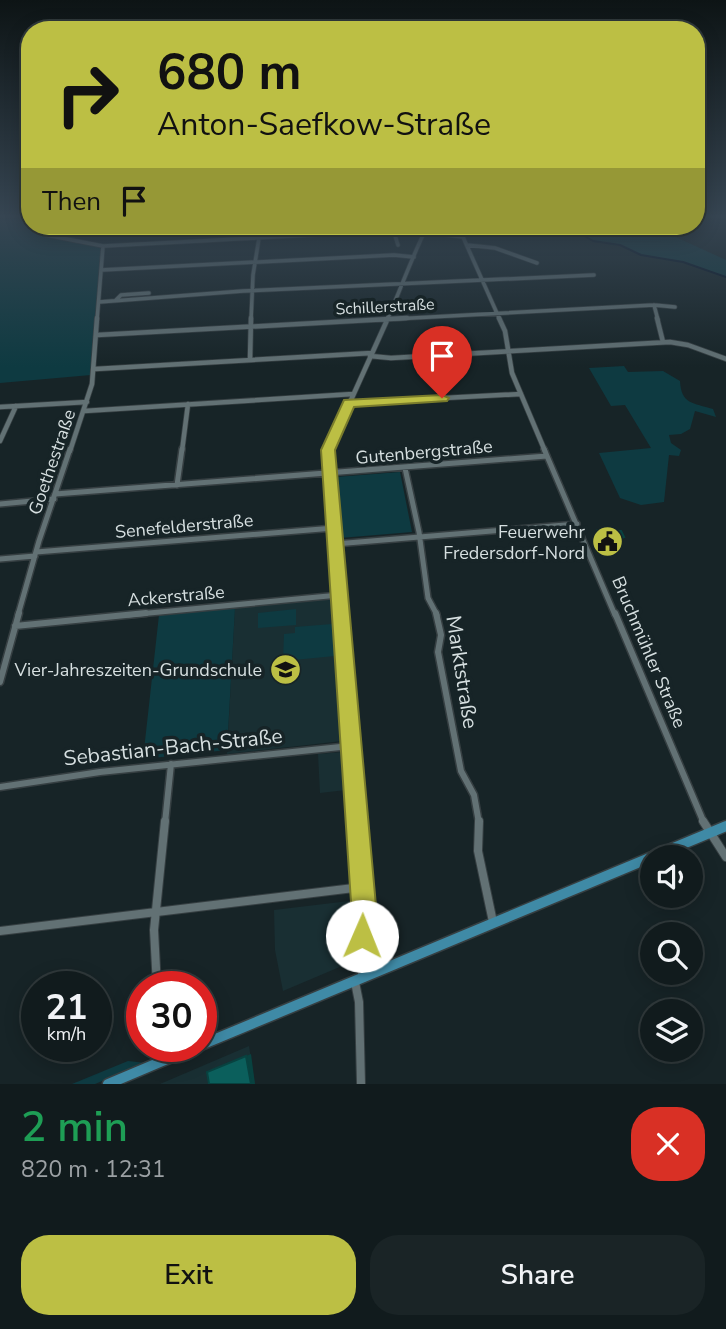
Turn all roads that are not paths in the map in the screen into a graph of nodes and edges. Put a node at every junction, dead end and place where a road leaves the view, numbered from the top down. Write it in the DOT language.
graph roads {
  1 [pos="101,267"];
  2 [pos="177,267"];
  3 [pos="255,267"];
  4 [pos="407,267"];
  5 [pos="476,267"];
  6 [pos="101,271"];
  7 [pos="594,275"];
  8 [pos="482,281"];
  9 [pos="403,284"];
  10 [pos="252,290"];
  11 [pos="99,302"];
  12 [pos="654,305"];
  13 [pos="675,307"];
  14 [pos="497,313"];
  15 [pos="387,320"];
  16 [pos="251,327"];
  17 [pos="97,335"];
  18 [pos="663,342"];
  19 [pos="509,351"];
  20 [pos="371,354"];
  21 [pos="726,359"];
  22 [pos="250,360"];
  23 [pos="94,369"];
  24 [pos="353,394"];
  25 [pos="521,394"];
  26 [pos="87,402"];
  27 [pos="349,403"];
  28 [pos="188,404"];
  29 [pos="16,406"];
  30 [pos="0,407"];
  31 [pos="85,411"];
  32 [pos="0,441"];
  33 [pos="547,456"];
  34 [pos="405,468"];
  35 [pos="330,473"];
  36 [pos="177,485"];
  37 [pos="55,496"];
  38 [pos="0,504"];
  39 [pos="577,524"];
  40 [pos="334,528"];
  41 [pos="419,536"];
  42 [pos="335,544"];
  43 [pos="36,554"];
  44 [pos="0,559"];
  45 [pos="339,595"];
  46 [pos="15,626"];
  47 [pos="0,682"];
  48 [pos="350,746"];
  49 [pos="172,764"];
  50 [pos="0,787"];
  51 [pos="726,826"];
  52 [pos="710,832"];
  53 [pos="726,857"];
  54 [pos="362,887"];
  55 [pos="156,912"];
  56 [pos="493,922"];
  57 [pos="0,931"];
  58 [pos="156,971"];
  59 [pos="359,980"];
  60 [pos="217,1039"];
  61 [pos="162,1062"];
  62 [pos="108,1084"];
  63 [pos="361,1084"];
  1 -- 6 [label="street, Goethestraße"];
  2 -- 6 [label="street"];
  3 -- 10 [label="street"];
  4 -- 9 [label="street"];
  5 -- 8 [label="street, Bruchmühler Straße"];
  6 -- 11 [label="street, Goethestraße"];
  7 -- 8 [label="street"];
  8 -- 9 [label="street"];
  8 -- 14 [label="street, Bruchmühler Straße"];
  9 -- 10 [label="street"];
  9 -- 15 [label="street"];
  10 -- 11 [label="street"];
  10 -- 16 [label="street"];
  11 -- 17 [label="street, Goethestraße"];
  12 -- 13 [label="street, Schillerstraße"];
  12 -- 14 [label="street, Schillerstraße"];
  12 -- 18 [label="street"];
  14 -- 15 [label="street, Schillerstraße"];
  14 -- 19 [label="street, Bruchmühler Straße"];
  15 -- 16 [label="street, Schillerstraße"];
  15 -- 20 [label="street"];
  16 -- 17 [label="street, Schillerstraße"];
  16 -- 22 [label="street"];
  17 -- 23 [label="street, Goethestraße"];
  18 -- 19 [label="street"];
  18 -- 21 [label="street"];
  19 -- 20 [label="street"];
  19 -- 25 [label="street, Bruchmühler Straße"];
  20 -- 22 [label="street"];
  20 -- 24 [label="street"];
  22 -- 23 [label="street"];
  23 -- 26 [label="street, Goethestraße"];
  24 -- 27 [label="street"];
  24 -- 28 [label="street"];
  25 -- 27 [label="street"];
  25 -- 33 [label="street, Bruchmühler Straße"];
  26 -- 29 [label="street"];
  26 -- 31 [label="street, Goethestraße"];
  27 -- 35 [label="street"];
  28 -- 31 [label="street"];
  28 -- 36 [label="street"];
  29 -- 30 [label="street"];
  29 -- 32 [label="street"];
  31 -- 37 [label="street, Goethestraße"];
  33 -- 34 [label="street, Gutenbergstraße"];
  33 -- 39 [label="street, Bruchmühler Straße"];
  34 -- 35 [label="street, Gutenbergstraße"];
  34 -- 41 [label="street, Marktstraße"];
  35 -- 36 [label="street, Gutenbergstraße"];
  35 -- 40 [label="street"];
  36 -- 37 [label="street, Gutenbergstraße"];
  37 -- 38 [label="street, Gutenbergstraße"];
  37 -- 43 [label="street, Goethestraße"];
  39 -- 41 [label="street"];
  39 -- 52 [label="street, Bruchmühler Straße"];
  40 -- 42 [label="street"];
  40 -- 43 [label="street, Senefelderstraße"];
  41 -- 42 [label="street"];
  41 -- 56 [label="street, Marktstraße"];
  42 -- 45 [label="street"];
  43 -- 44 [label="street, Senefelderstraße"];
  43 -- 46 [label="street, Goethestraße"];
  45 -- 46 [label="street, Ackerstraße"];
  45 -- 48 [label="street"];
  46 -- 47 [label="street, Goethestraße"];
  48 -- 49 [label="street, Sebastian-Bach-Straße"];
  48 -- 54 [label="street"];
  49 -- 50 [label="street, Sebastian-Bach-Straße"];
  49 -- 55 [label="street"];
  51 -- 52 [label="main road"];
  52 -- 53 [label="street, Bruchmühler Straße"];
  52 -- 56 [label="main road"];
  54 -- 55 [label="street"];
  54 -- 59 [label="street"];
  55 -- 57 [label="street"];
  55 -- 58 [label="street"];
  56 -- 59 [label="main road"];
  59 -- 60 [label="main road"];
  59 -- 63 [label="street"];
  61 -- 62 [label="main road"];
}
